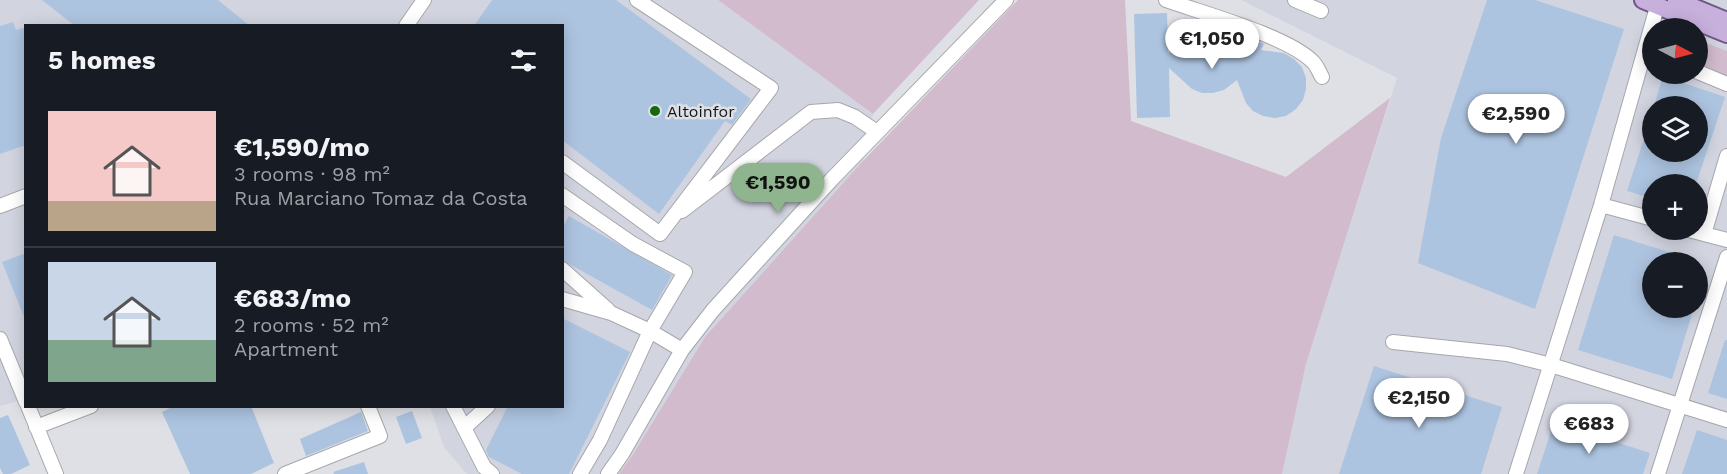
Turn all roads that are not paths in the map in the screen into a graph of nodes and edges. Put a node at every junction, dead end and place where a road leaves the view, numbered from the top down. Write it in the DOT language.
graph roads {
  1 [pos="424,0"];
  2 [pos="637,0"];
  3 [pos="1005,0"];
  4 [pos="1166,0"];
  5 [pos="1295,0"];
  6 [pos="1676,0"];
  7 [pos="1697,0"];
  8 [pos="1650,3"];
  9 [pos="1321,11"];
  10 [pos="1710,15"];
  11 [pos="1650,18"];
  12 [pos="1727,21"];
  13 [pos="407,24"];
  14 [pos="1727,34"];
  15 [pos="1642,76"];
  16 [pos="1708,76"];
  17 [pos="1322,77"];
  18 [pos="1727,84"];
  19 [pos="877,132"];
  20 [pos="1727,156"];
  21 [pos="564,163"];
  22 [pos="24,197"];
  23 [pos="564,199"];
  24 [pos="1601,205"];
  25 [pos="0,206"];
  26 [pos="673,216"];
  27 [pos="1642,216"];
  28 [pos="1708,220"];
  29 [pos="1708,235"];
  30 [pos="1727,240"];
  31 [pos="1727,257"];
  32 [pos="564,271"];
  33 [pos="564,300"];
  34 [pos="611,313"];
  35 [pos="650,331"];
  36 [pos="0,339"];
  37 [pos="1393,342"];
  38 [pos="682,350"];
  39 [pos="1551,365"];
  40 [pos="24,397"];
  41 [pos="1679,405"];
  42 [pos="28,408"];
  43 [pos="86,408"];
  44 [pos="369,408"];
  45 [pos="454,408"];
  46 [pos="487,408"];
  47 [pos="1727,420"];
  48 [pos="36,427"];
  49 [pos="464,428"];
  50 [pos="56,474"];
  51 [pos="285,474"];
  52 [pos="492,474"];
  53 [pos="580,474"];
  54 [pos="608,474"];
  55 [pos="1516,474"];
  56 [pos="1658,474"];
  1 -- 13 [label="street"];
  2 -- 26 [label="street"];
  3 -- 19 [label="street"];
  4 -- 17 [label="street"];
  5 -- 9 [label="street"];
  6 -- 10 [label="main road"];
  7 -- 10 [label="street"];
  8 -- 11 [label="street"];
  8 -- 14 [label="main road"];
  10 -- 12 [label="main road"];
  15 -- 24 [label="street"];
  16 -- 18 [label="street"];
  19 -- 26 [label="street"];
  19 -- 38 [label="street"];
  20 -- 28 [label="street"];
  21 -- 26 [label="street"];
  22 -- 25 [label="street"];
  23 -- 35 [label="street"];
  24 -- 27 [label="street"];
  24 -- 39 [label="street"];
  29 -- 30 [label="street"];
  31 -- 41 [label="street"];
  32 -- 34 [label="street"];
  33 -- 34 [label="street"];
  34 -- 35 [label="street"];
  35 -- 38 [label="street"];
  35 -- 53 [label="street"];
  36 -- 40 [label="street"];
  37 -- 39 [label="street"];
  38 -- 54 [label="street"];
  39 -- 41 [label="street"];
  39 -- 55 [label="street"];
  41 -- 47 [label="street"];
  41 -- 56 [label="street"];
  42 -- 48 [label="street"];
  43 -- 48 [label="street"];
  44 -- 51 [label="street"];
  45 -- 49 [label="street"];
  46 -- 49 [label="street"];
  48 -- 50 [label="street"];
  49 -- 52 [label="street"];
}
